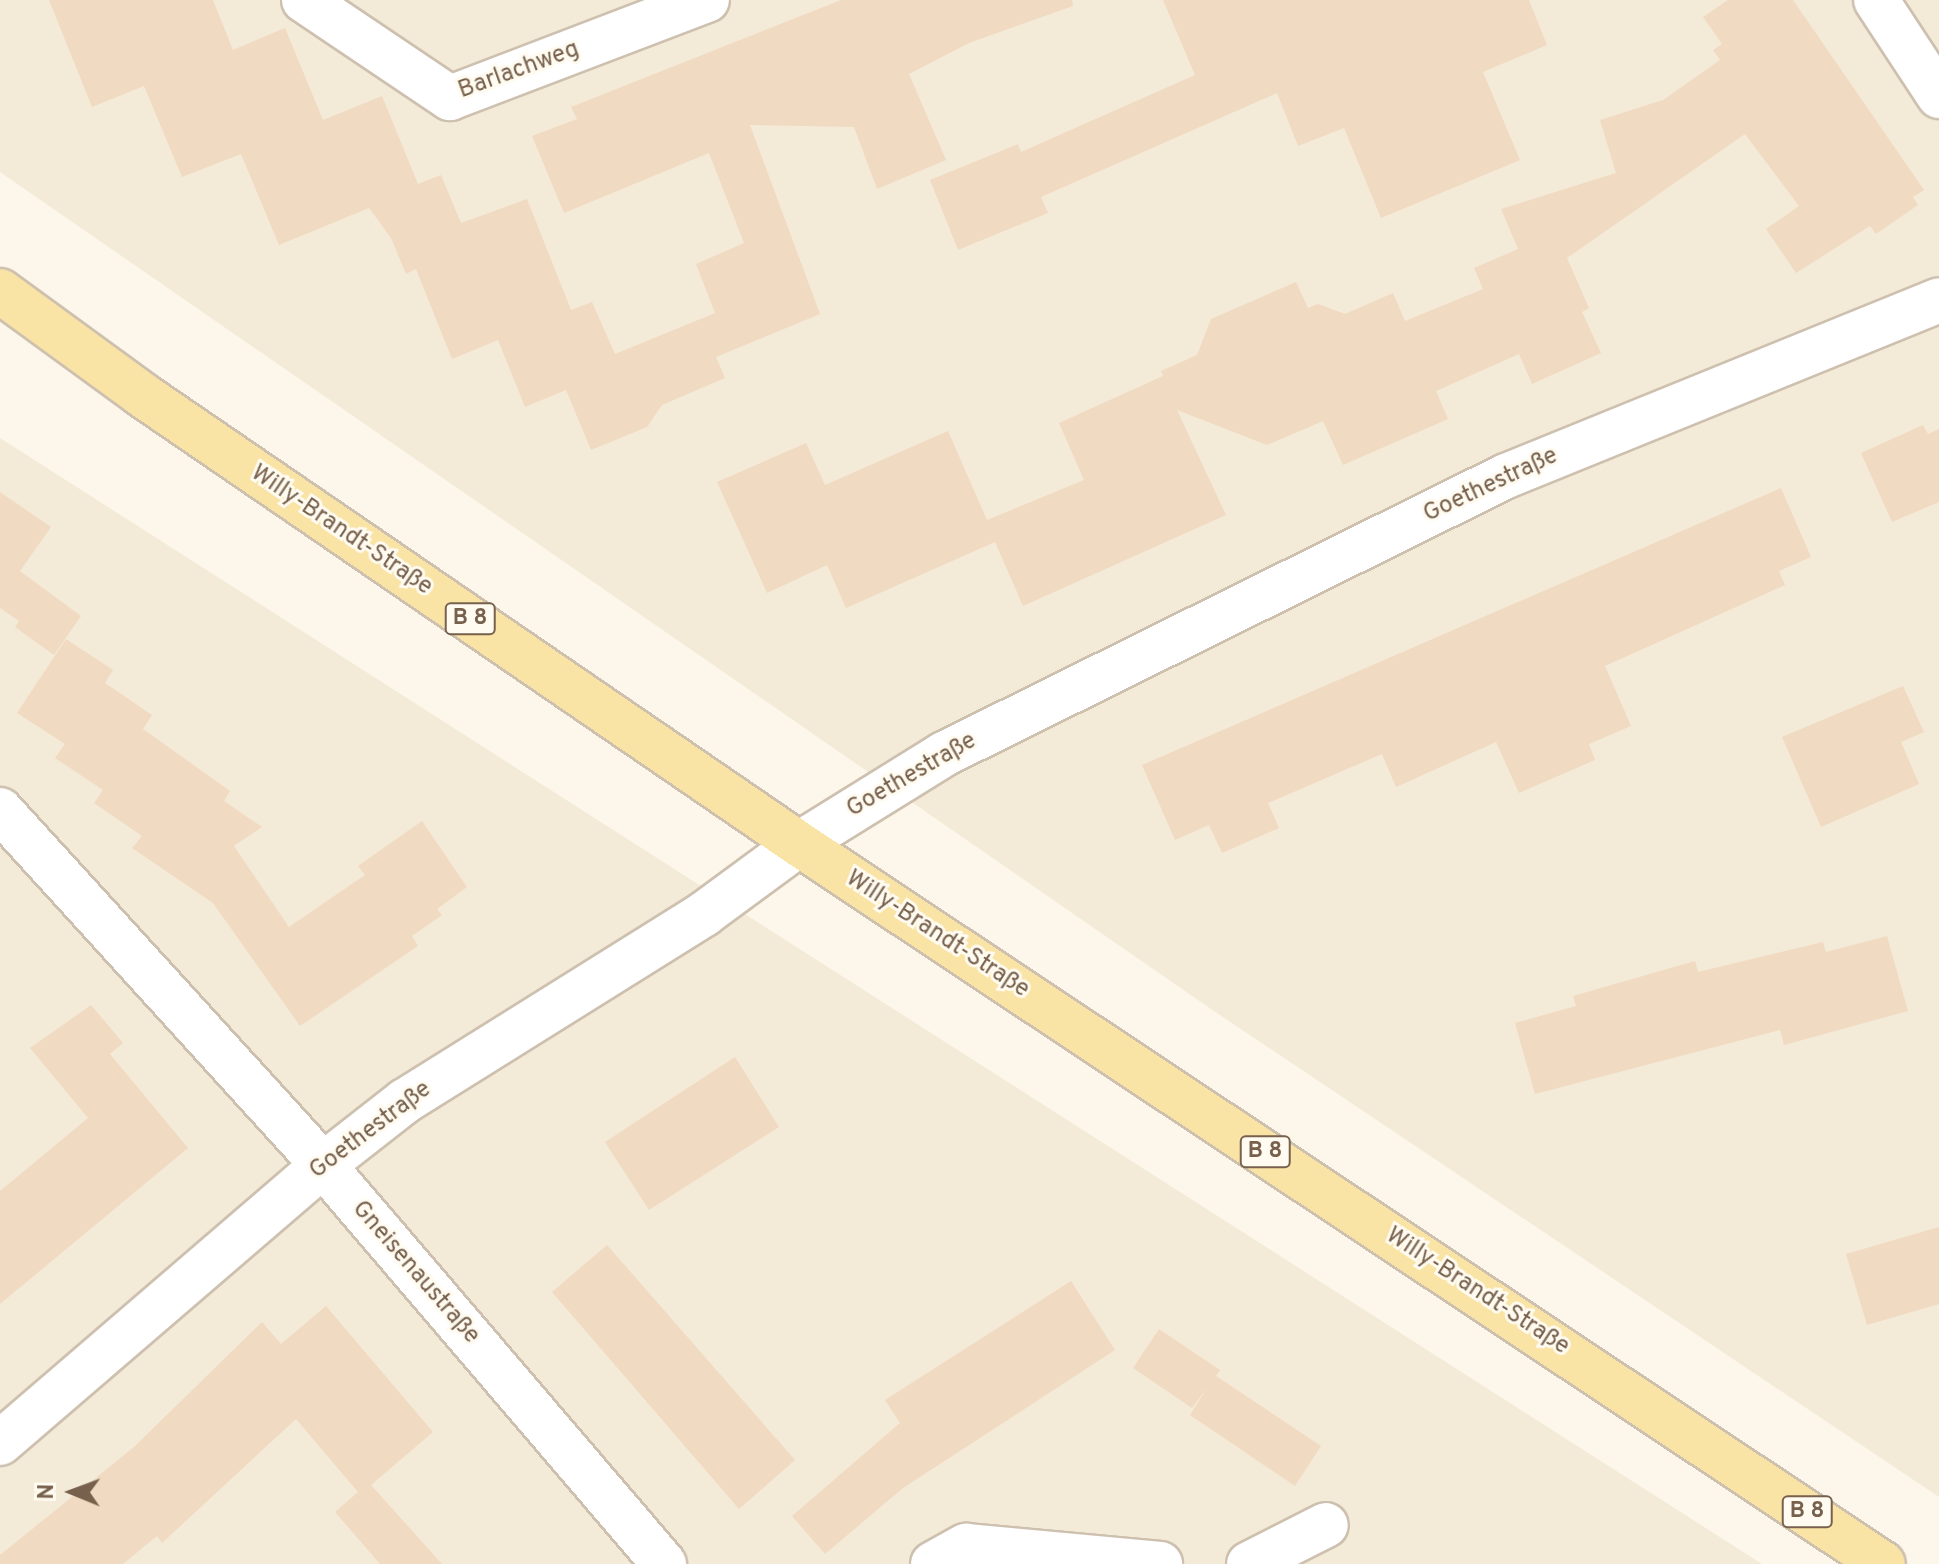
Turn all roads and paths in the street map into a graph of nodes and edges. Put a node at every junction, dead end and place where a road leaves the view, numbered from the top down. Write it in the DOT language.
graph roads {
  1 [pos="304,0"];
  2 [pos="707,0"];
  3 [pos="1876,0"];
  4 [pos="1939,96"];
  5 [pos="0,291"];
  6 [pos="1939,300"];
  7 [pos="0,810"];
  8 [pos="799,844"];
  9 [pos="323,1165"];
  10 [pos="0,1443"];
  11 [pos="1326,1525"];
  12 [pos="664,1564"];
  13 [pos="933,1564"];
  14 [pos="1160,1564"];
  15 [pos="1249,1564"];
  16 [pos="1883,1564"];
  1 -- 2 [label="street, Barlachweg"];
  3 -- 4 [label="street"];
  5 -- 8 [label="main road, Willy-Brandt-Straße / B 8"];
  6 -- 8 [label="street, Goethestraße"];
  7 -- 9 [label="street, Gneisenaustraße"];
  8 -- 9 [label="street, Goethestraße"];
  8 -- 16 [label="main road, Willy-Brandt-Straße / B 8"];
  9 -- 10 [label="street, Goethestraße"];
  9 -- 12 [label="street, Gneisenaustraße"];
  11 -- 15 [label="street"];
  13 -- 14 [label="street"];
}
